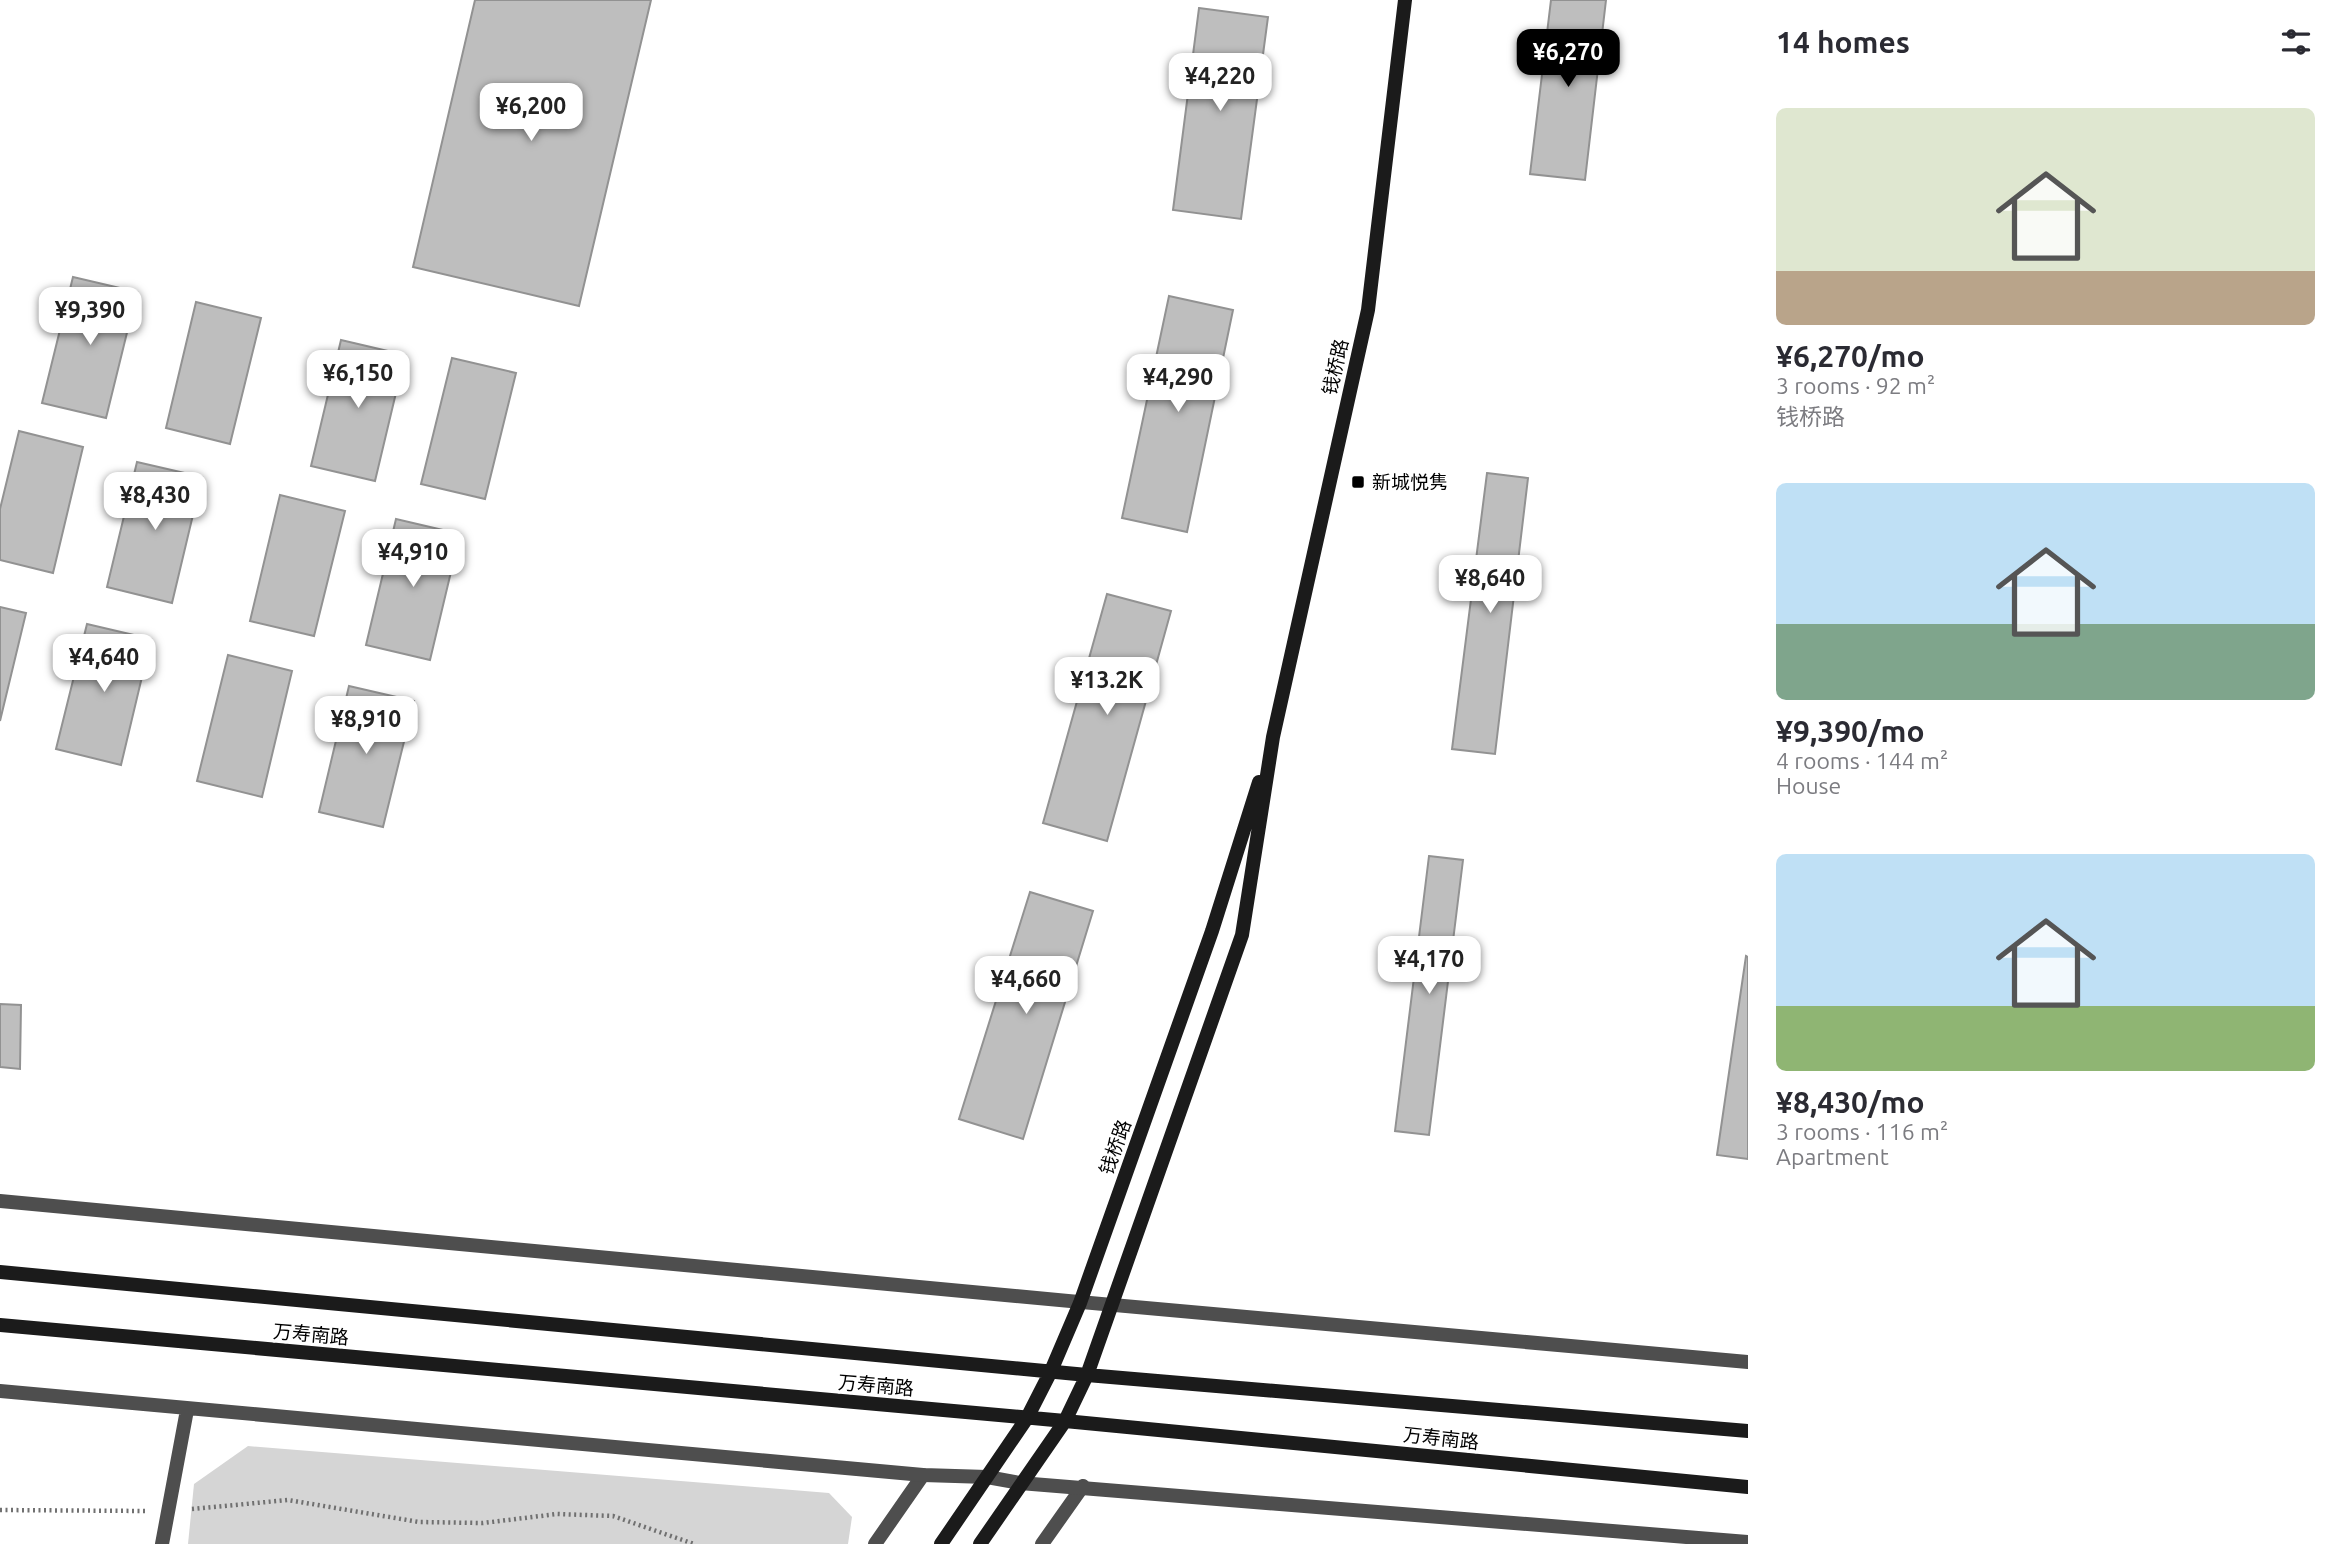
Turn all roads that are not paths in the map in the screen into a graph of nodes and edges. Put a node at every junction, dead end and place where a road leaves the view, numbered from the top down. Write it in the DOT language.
graph roads {
  1 [pos="1405,0"];
  2 [pos="1273,737"];
  3 [pos="0,1200"];
  4 [pos="0,1272"];
  5 [pos="1080,1303"];
  6 [pos="1114,1307"];
  7 [pos="0,1325"];
  8 [pos="1748,1362"];
  9 [pos="1051,1371"];
  10 [pos="1087,1375"];
  11 [pos="0,1391"];
  12 [pos="187,1410"];
  13 [pos="1027,1418"];
  14 [pos="1065,1421"];
  15 [pos="1748,1431"];
  16 [pos="923,1475"];
  17 [pos="987,1477"];
  18 [pos="1020,1483"];
  19 [pos="1083,1486"];
  20 [pos="1748,1487"];
  21 [pos="1748,1542"];
  22 [pos="162,1544"];
  23 [pos="876,1544"];
  24 [pos="941,1544"];
  25 [pos="980,1544"];
  26 [pos="1042,1544"];
  1 -- 2 [label="main road, 钱桥路"];
  2 -- 5 [label="main road, 钱桥路"];
  2 -- 6 [label="main road, 钱桥路"];
  3 -- 5 [label="street"];
  4 -- 9 [label="main road, 万寿南路"];
  5 -- 6 [label="street"];
  5 -- 9 [label="main road, 钱桥路"];
  6 -- 8 [label="street"];
  6 -- 10 [label="main road, 钱桥路"];
  7 -- 13 [label="main road, 万寿南路"];
  9 -- 10 [label="main road, 万寿南路"];
  9 -- 13 [label="main road, 钱桥路"];
  10 -- 14 [label="main road, 钱桥路"];
  10 -- 15 [label="main road, 万寿南路"];
  11 -- 12 [label="street"];
  12 -- 16 [label="street"];
  12 -- 22 [label="street"];
  13 -- 14 [label="main road, 万寿南路"];
  13 -- 17 [label="main road, 钱桥路"];
  14 -- 18 [label="main road, 钱桥路"];
  14 -- 20 [label="main road, 万寿南路"];
  16 -- 17 [label="street"];
  16 -- 23 [label="street"];
  17 -- 18 [label="street"];
  17 -- 24 [label="main road, 钱桥路"];
  18 -- 19 [label="street"];
  18 -- 25 [label="main road, 钱桥路"];
  19 -- 21 [label="street"];
  19 -- 26 [label="street"];
}
